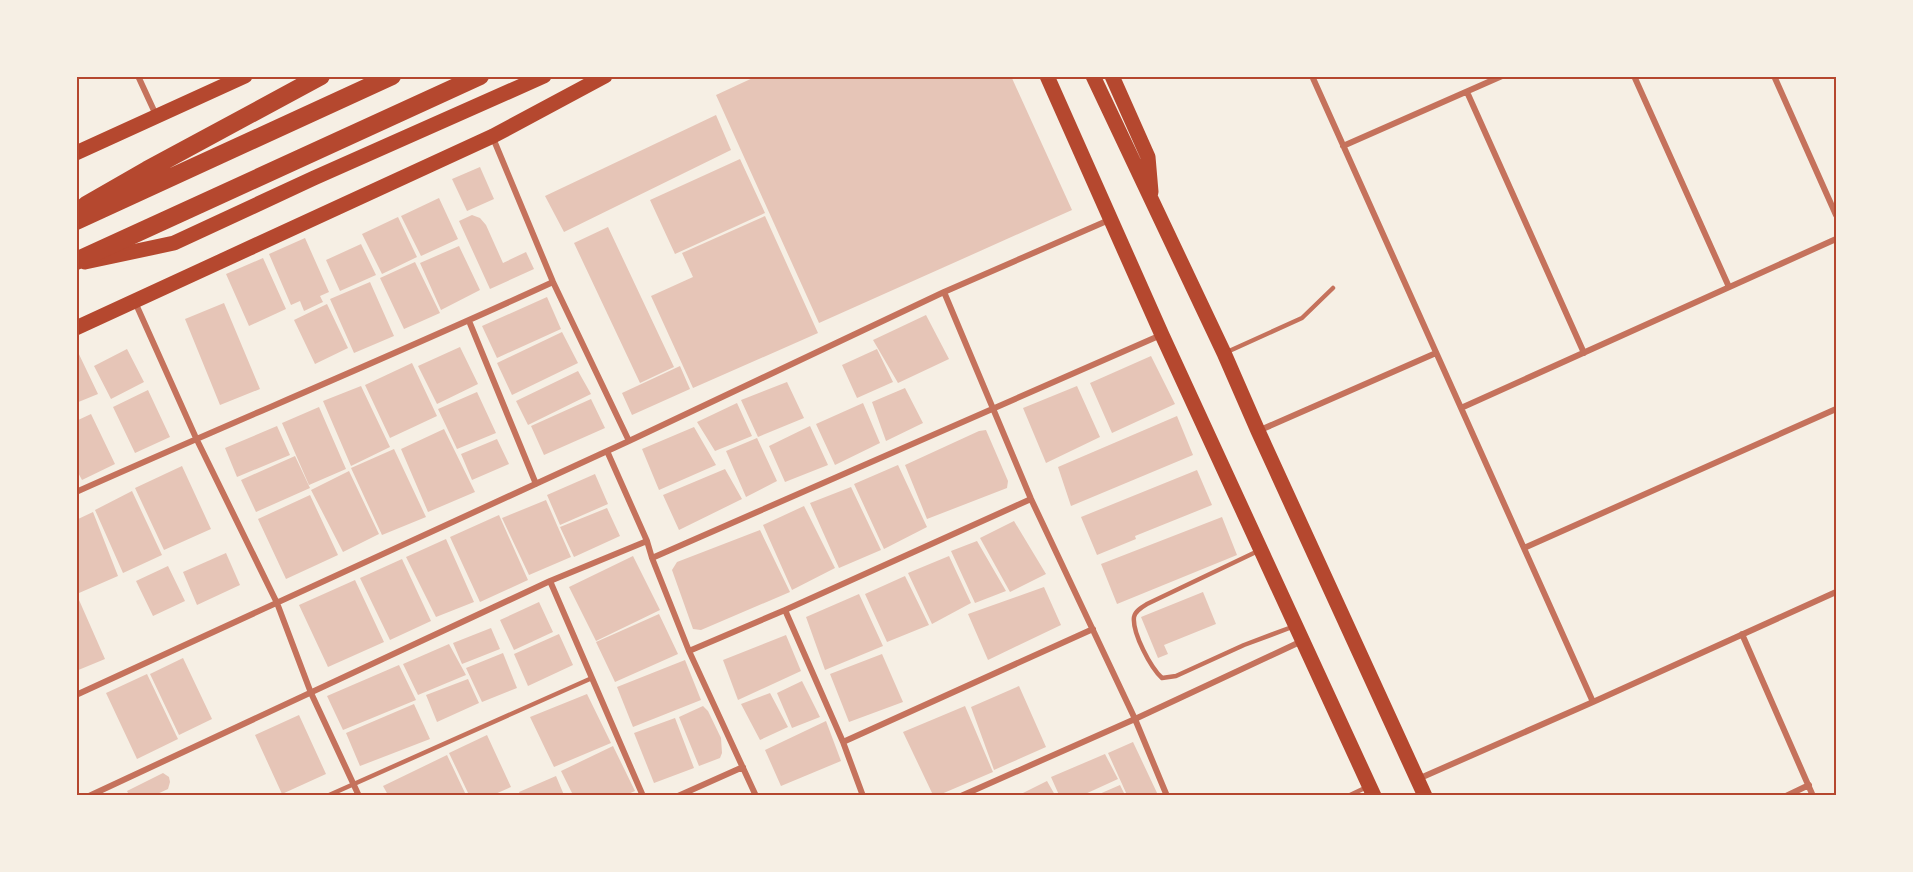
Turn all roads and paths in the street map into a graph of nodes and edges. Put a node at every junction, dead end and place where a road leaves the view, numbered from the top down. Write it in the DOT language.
graph roads {
  1 [pos="138,76"];
  2 [pos="245,76"];
  3 [pos="321,76"];
  4 [pos="392,76"];
  5 [pos="480,76"];
  6 [pos="544,76"];
  7 [pos="605,76"];
  8 [pos="1047,76"];
  9 [pos="1093,76"];
  10 [pos="1112,76"];
  11 [pos="1312,76"];
  12 [pos="1502,76"];
  13 [pos="1634,76"];
  14 [pos="1774,76"];
  15 [pos="1467,92"];
  16 [pos="156,116"];
  17 [pos="493,136"];
  18 [pos="1343,146"];
  19 [pos="76,153"];
  20 [pos="1152,204"];
  21 [pos="76,211"];
  22 [pos="1836,215"];
  23 [pos="1110,219"];
  24 [pos="76,221"];
  25 [pos="1836,239"];
  26 [pos="76,262"];
  27 [pos="553,282"];
  28 [pos="1334,288"];
  29 [pos="1729,288"];
  30 [pos="944,292"];
  31 [pos="134,302"];
  32 [pos="469,321"];
  33 [pos="76,328"];
  34 [pos="1162,335"];
  35 [pos="1584,352"];
  36 [pos="1224,353"];
  37 [pos="1436,353"];
  38 [pos="994,407"];
  39 [pos="1461,408"];
  40 [pos="1836,409"];
  41 [pos="1258,432"];
  42 [pos="196,438"];
  43 [pos="630,441"];
  44 [pos="607,451"];
  45 [pos="536,484"];
  46 [pos="76,492"];
  47 [pos="1031,499"];
  48 [pos="647,541"];
  49 [pos="1524,548"];
  50 [pos="1261,550"];
  51 [pos="652,558"];
  52 [pos="550,581"];
  53 [pos="1836,592"];
  54 [pos="278,603"];
  55 [pos="785,610"];
  56 [pos="1295,626"];
  57 [pos="1093,629"];
  58 [pos="1742,634"];
  59 [pos="1303,641"];
  60 [pos="689,651"];
  61 [pos="592,678"];
  62 [pos="311,693"];
  63 [pos="76,695"];
  64 [pos="1593,702"];
  65 [pos="1135,719"];
  66 [pos="843,742"];
  67 [pos="743,767"];
  68 [pos="1418,780"];
  69 [pos="353,783"];
  70 [pos="1809,785"];
  71 [pos="1372,790"];
  72 [pos="89,795"];
  73 [pos="327,795"];
  74 [pos="359,795"];
  75 [pos="643,795"];
  76 [pos="678,795"];
  77 [pos="756,795"];
  78 [pos="863,795"];
  79 [pos="960,795"];
  80 [pos="1167,795"];
  81 [pos="1348,795"];
  82 [pos="1425,795"];
  83 [pos="1786,795"];
  84 [pos="1813,795"];
  1 -- 16 [label="street"];
  2 -- 16 [label="main road"];
  3 -- 21 [label="highway"];
  4 -- 24 [label="highway"];
  5 -- 26 [label="highway"];
  6 -- 26 [label="main road"];
  7 -- 17 [label="main road"];
  8 -- 23 [label="main road"];
  9 -- 20 [label="main road"];
  10 -- 20 [label="main road"];
  11 -- 18 [label="street"];
  12 -- 15 [label="street"];
  13 -- 29 [label="street"];
  14 -- 22 [label="street"];
  15 -- 18 [label="street"];
  15 -- 35 [label="street"];
  16 -- 19 [label="main road"];
  17 -- 27 [label="street"];
  17 -- 31 [label="main road"];
  18 -- 37 [label="street"];
  20 -- 36 [label="main road"];
  23 -- 30 [label="street"];
  23 -- 34 [label="main road"];
  25 -- 29 [label="street"];
  27 -- 32 [label="street"];
  27 -- 43 [label="street"];
  28 -- 36 [label="lane"];
  29 -- 35 [label="street"];
  30 -- 38 [label="street"];
  30 -- 43 [label="street"];
  31 -- 33 [label="main road"];
  31 -- 42 [label="street"];
  32 -- 42 [label="street"];
  32 -- 45 [label="street"];
  34 -- 38 [label="street"];
  34 -- 50 [label="main road"];
  35 -- 39 [label="street"];
  36 -- 41 [label="main road"];
  37 -- 39 [label="street"];
  37 -- 41 [label="street"];
  38 -- 47 [label="street"];
  38 -- 51 [label="street"];
  39 -- 49 [label="street"];
  40 -- 49 [label="street"];
  41 -- 68 [label="main road"];
  42 -- 46 [label="street"];
  42 -- 54 [label="street"];
  43 -- 44 [label="street"];
  44 -- 45 [label="street"];
  44 -- 48 [label="street"];
  45 -- 54 [label="street"];
  47 -- 55 [label="street"];
  47 -- 57 [label="street"];
  48 -- 51 [label="street"];
  48 -- 52 [label="street"];
  49 -- 64 [label="street"];
  50 -- 56 [label="main road"];
  50 -- 56 [label="lane"];
  51 -- 60 [label="street"];
  52 -- 61 [label="street"];
  52 -- 62 [label="street"];
  53 -- 58 [label="street"];
  54 -- 62 [label="street"];
  54 -- 63 [label="street"];
  55 -- 60 [label="street"];
  55 -- 66 [label="street"];
  56 -- 59 [label="main road"];
  57 -- 65 [label="street"];
  57 -- 66 [label="street"];
  58 -- 64 [label="street"];
  58 -- 70 [label="street"];
  59 -- 65 [label="street"];
  59 -- 71 [label="main road"];
  60 -- 67 [label="street"];
  61 -- 69 [label="lane"];
  61 -- 75 [label="street"];
  62 -- 69 [label="street"];
  62 -- 72 [label="street"];
  64 -- 68 [label="street"];
  65 -- 79 [label="street"];
  65 -- 80 [label="street"];
  66 -- 78 [label="street"];
  67 -- 76 [label="street"];
  67 -- 77 [label="street"];
  68 -- 82 [label="main road"];
  69 -- 73 [label="lane"];
  69 -- 74 [label="street"];
  70 -- 83 [label="street"];
  70 -- 84 [label="street"];
  71 -- 81 [label="lane"];
}
